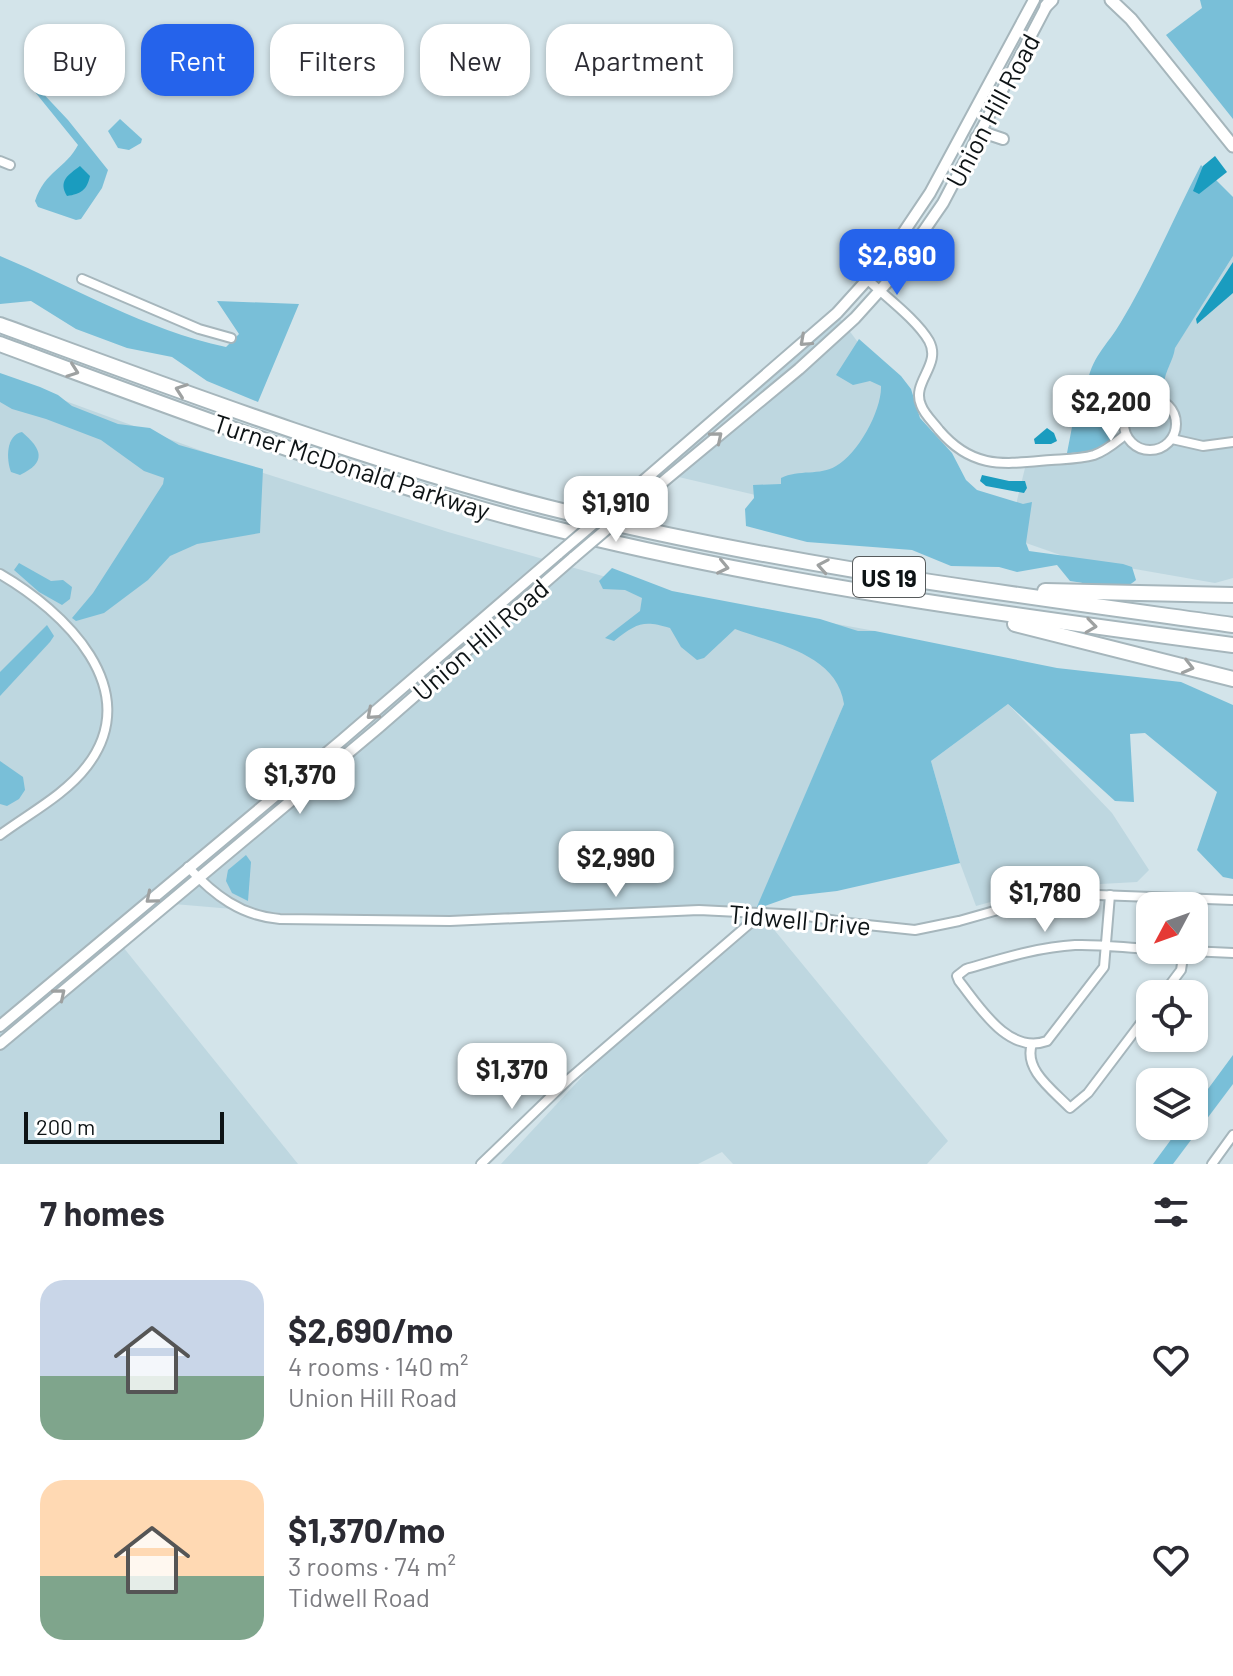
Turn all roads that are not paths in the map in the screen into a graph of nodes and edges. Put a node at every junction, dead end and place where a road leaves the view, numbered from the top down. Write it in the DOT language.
graph roads {
  1 [pos="1034,0"];
  2 [pos="1111,0"];
  3 [pos="1122,0"];
  4 [pos="1049,2"];
  5 [pos="1131,19"];
  6 [pos="987,116"];
  7 [pos="976,138"];
  8 [pos="1233,146"];
  9 [pos="0,161"];
  10 [pos="10,165"];
  11 [pos="82,279"];
  12 [pos="868,280"];
  13 [pos="879,291"];
  14 [pos="0,325"];
  15 [pos="231,338"];
  16 [pos="0,344"];
  17 [pos="1125,435"];
  18 [pos="1172,439"];
  19 [pos="1233,442"];
  20 [pos="0,574"];
  21 [pos="964,588"];
  22 [pos="1233,595"];
  23 [pos="949,607"];
  24 [pos="1233,625"];
  25 [pos="1233,645"];
  26 [pos="1233,679"];
  27 [pos="0,835"];
  28 [pos="188,867"];
  29 [pos="199,878"];
  30 [pos="1110,895"];
  31 [pos="1233,900"];
  32 [pos="763,912"];
  33 [pos="1107,947"];
  34 [pos="1136,948"];
  35 [pos="1208,952"];
  36 [pos="1233,953"];
  37 [pos="0,1026"];
  38 [pos="1136,1030"];
  39 [pos="0,1044"];
  40 [pos="1032,1044"];
  41 [pos="1233,1135"];
  42 [pos="481,1164"];
  43 [pos="1212,1164"];
  1 -- 12 [label="street, Union Hill Road"];
  2 -- 5 [label="main road"];
  3 -- 5 [label="main road"];
  4 -- 6 [label="street, Union Hill Road"];
  5 -- 8 [label="main road"];
  6 -- 7 [label="street, Union Hill Road"];
  6 -- 7 [label="street"];
  7 -- 13 [label="street, Union Hill Road"];
  9 -- 10 [label="street"];
  11 -- 15 [label="street"];
  12 -- 13 [label="street"];
  12 -- 28 [label="street, Union Hill Road, one-way, bridge"];
  13 -- 17 [label="street"];
  29 -- 13 [label="street, Union Hill Road, one-way, bridge"];
  21 -- 14 [label="highway, Turner McDonald Parkway / US 19, one-way"];
  16 -- 23 [label="highway, Turner McDonald Parkway / US 19, one-way"];
  17 -- 18 [label="street"];
  17 -- 18 [label="street"];
  18 -- 19 [label="street"];
  20 -- 27 [label="street"];
  21 -- 22 [label="highway"];
  21 -- 24 [label="highway, Turner McDonald Parkway / US 19"];
  23 -- 25 [label="highway, Turner McDonald Parkway / US 19, one-way"];
  23 -- 26 [label="highway, one-way"];
  28 -- 29 [label="street, Tidwell Drive"];
  28 -- 37 [label="street, Union Hill Road, one-way"];
  29 -- 32 [label="street, Tidwell Drive"];
  39 -- 29 [label="street, Union Hill Road, one-way"];
  30 -- 31 [label="street, Tidwell Drive"];
  30 -- 32 [label="street, Tidwell Drive"];
  30 -- 33 [label="street"];
  32 -- 42 [label="street"];
  33 -- 34 [label="street"];
  33 -- 40 [label="street"];
  33 -- 40 [label="street"];
  35 -- 36 [label="street"];
  38 -- 40 [label="street"];
  41 -- 43 [label="street"];
}
